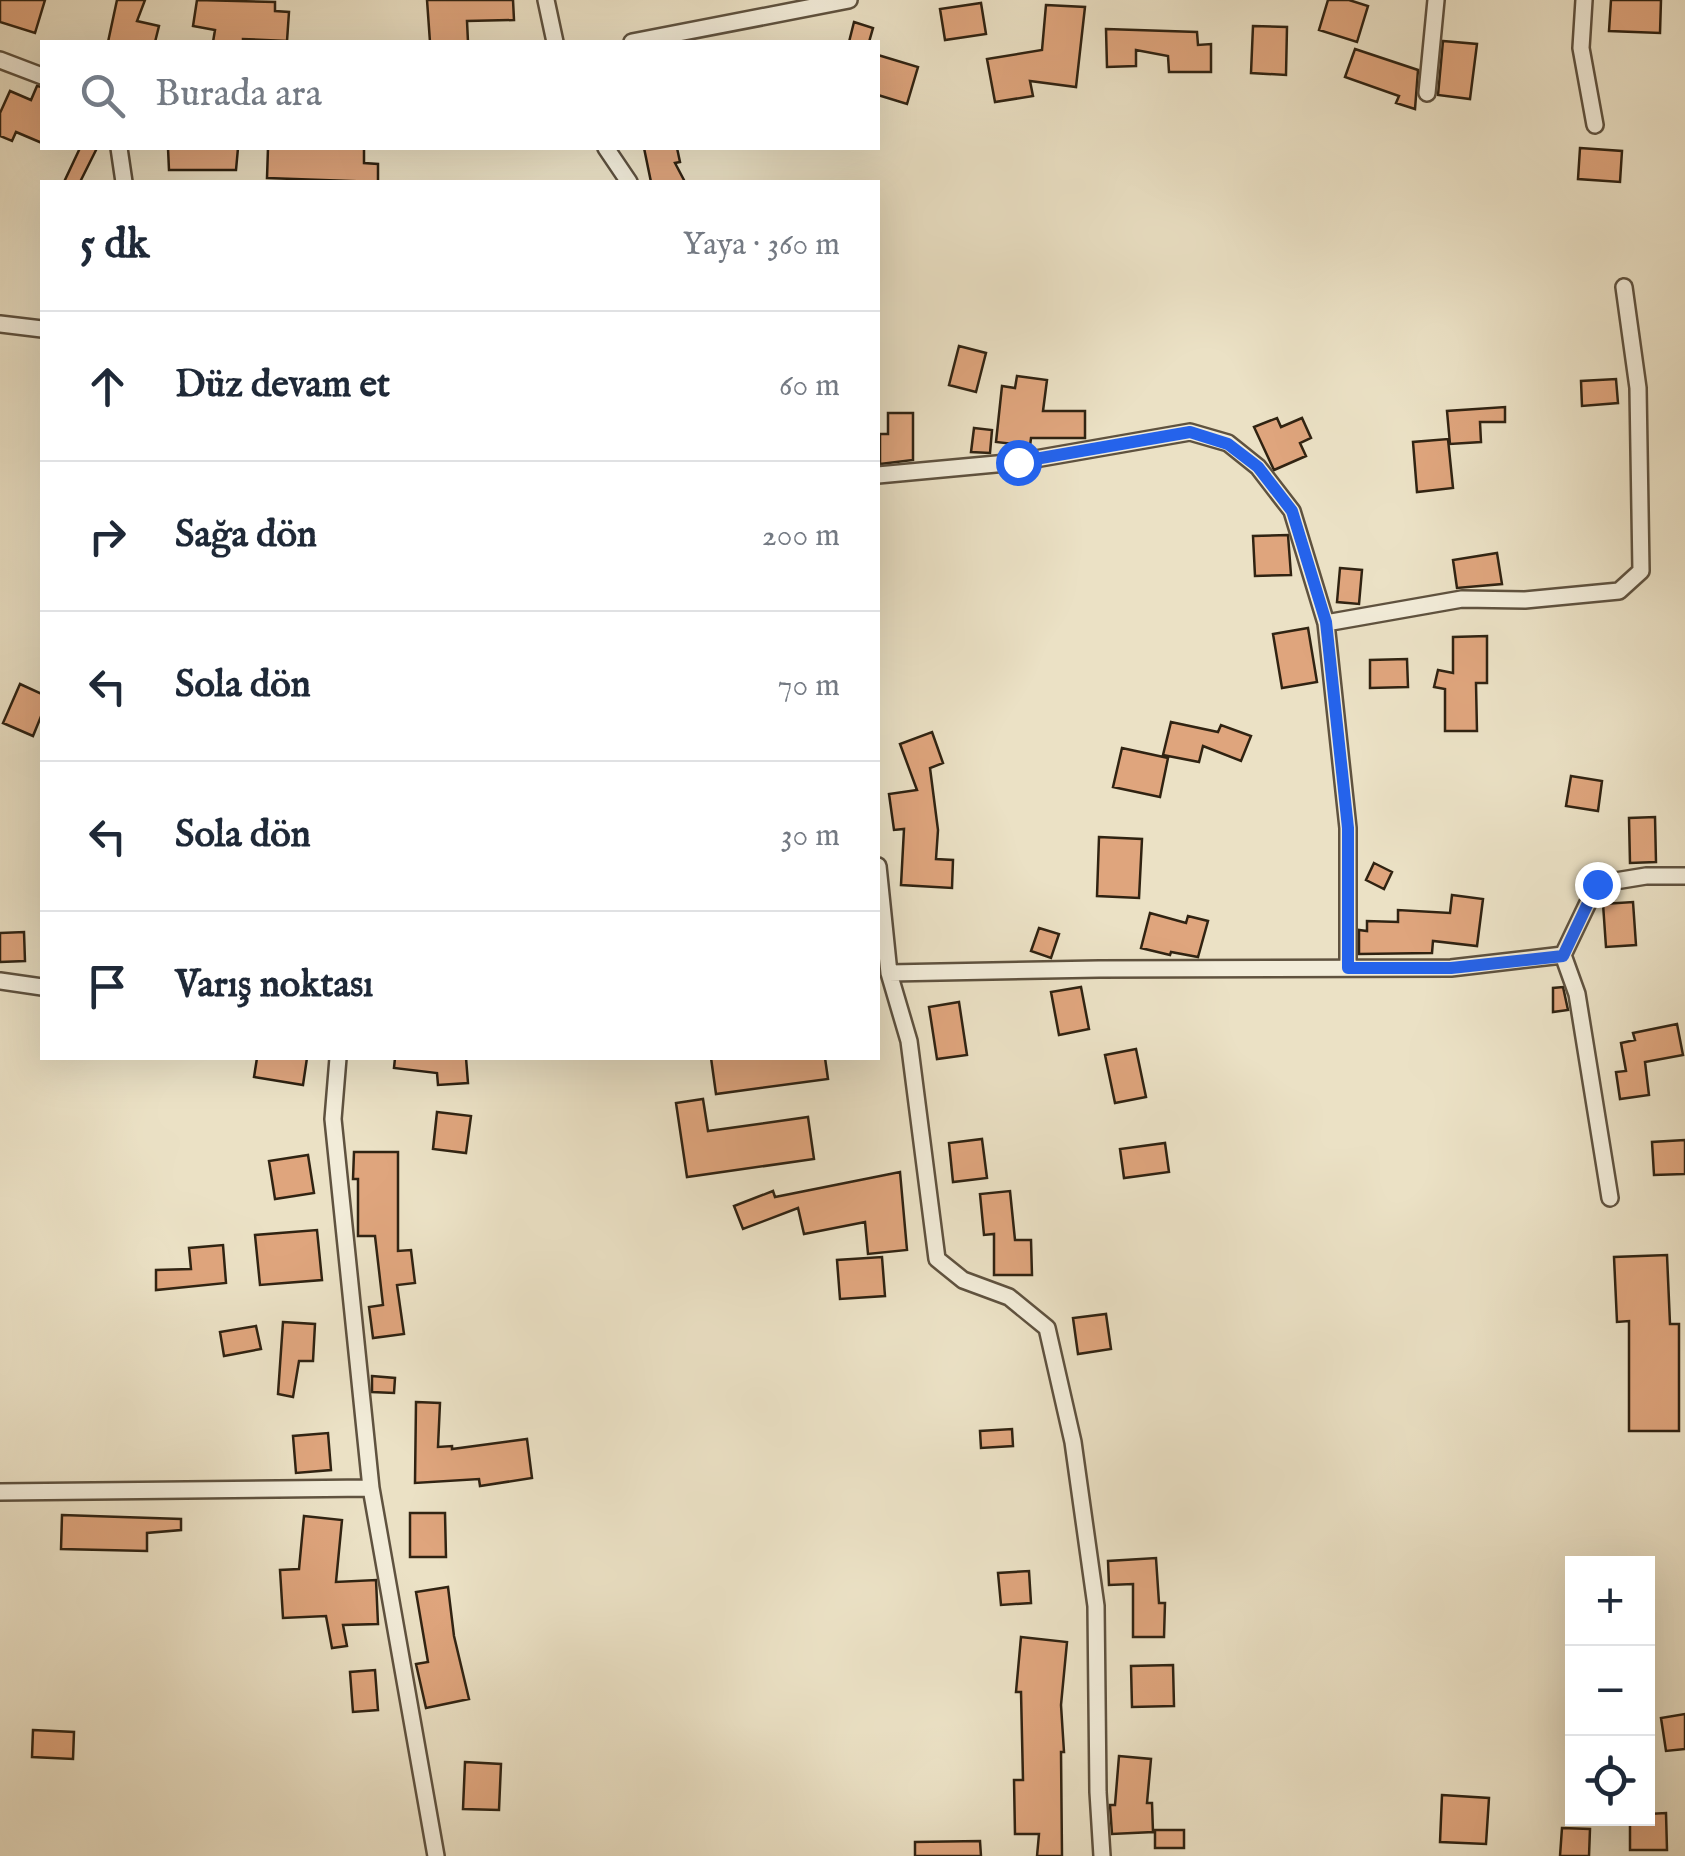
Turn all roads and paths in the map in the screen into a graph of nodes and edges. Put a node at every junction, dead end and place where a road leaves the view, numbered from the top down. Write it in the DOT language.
graph roads {
  1 [pos="546,0"];
  2 [pos="1436,0"];
  3 [pos="1584,0"];
  4 [pos="839,1"];
  5 [pos="555,40"];
  6 [pos="642,40"];
  7 [pos="0,60"];
  8 [pos="40,75"];
  9 [pos="1427,92"];
  10 [pos="1595,125"];
  11 [pos="119,150"];
  12 [pos="607,150"];
  13 [pos="124,180"];
  14 [pos="628,180"];
  15 [pos="1624,287"];
  16 [pos="0,324"];
  17 [pos="40,329"];
  18 [pos="880,475"];
  19 [pos="1326,622"];
  20 [pos="1683,882"];
  21 [pos="880,885"];
  22 [pos="1563,956"];
  23 [pos="1348,968"];
  24 [pos="889,973"];
  25 [pos="0,981"];
  26 [pos="40,987"];
  27 [pos="338,1060"];
  28 [pos="1610,1198"];
  29 [pos="371,1488"];
  30 [pos="0,1492"];
  31 [pos="436,1856"];
  32 [pos="1102,1856"];
  1 -- 5 [label="street"];
  2 -- 9 [label="street"];
  3 -- 10 [label="street"];
  4 -- 6 [label="street"];
  7 -- 8 [label="street"];
  11 -- 13 [label="street"];
  12 -- 14 [label="street"];
  15 -- 19 [label="street"];
  16 -- 17 [label="street"];
  18 -- 19 [label="street"];
  19 -- 23 [label="street"];
  20 -- 22 [label="street"];
  21 -- 24 [label="street"];
  22 -- 23 [label="street"];
  22 -- 28 [label="street"];
  23 -- 24 [label="street"];
  24 -- 32 [label="street"];
  25 -- 26 [label="street"];
  27 -- 29 [label="street"];
  29 -- 30 [label="street"];
  29 -- 31 [label="street"];
}
